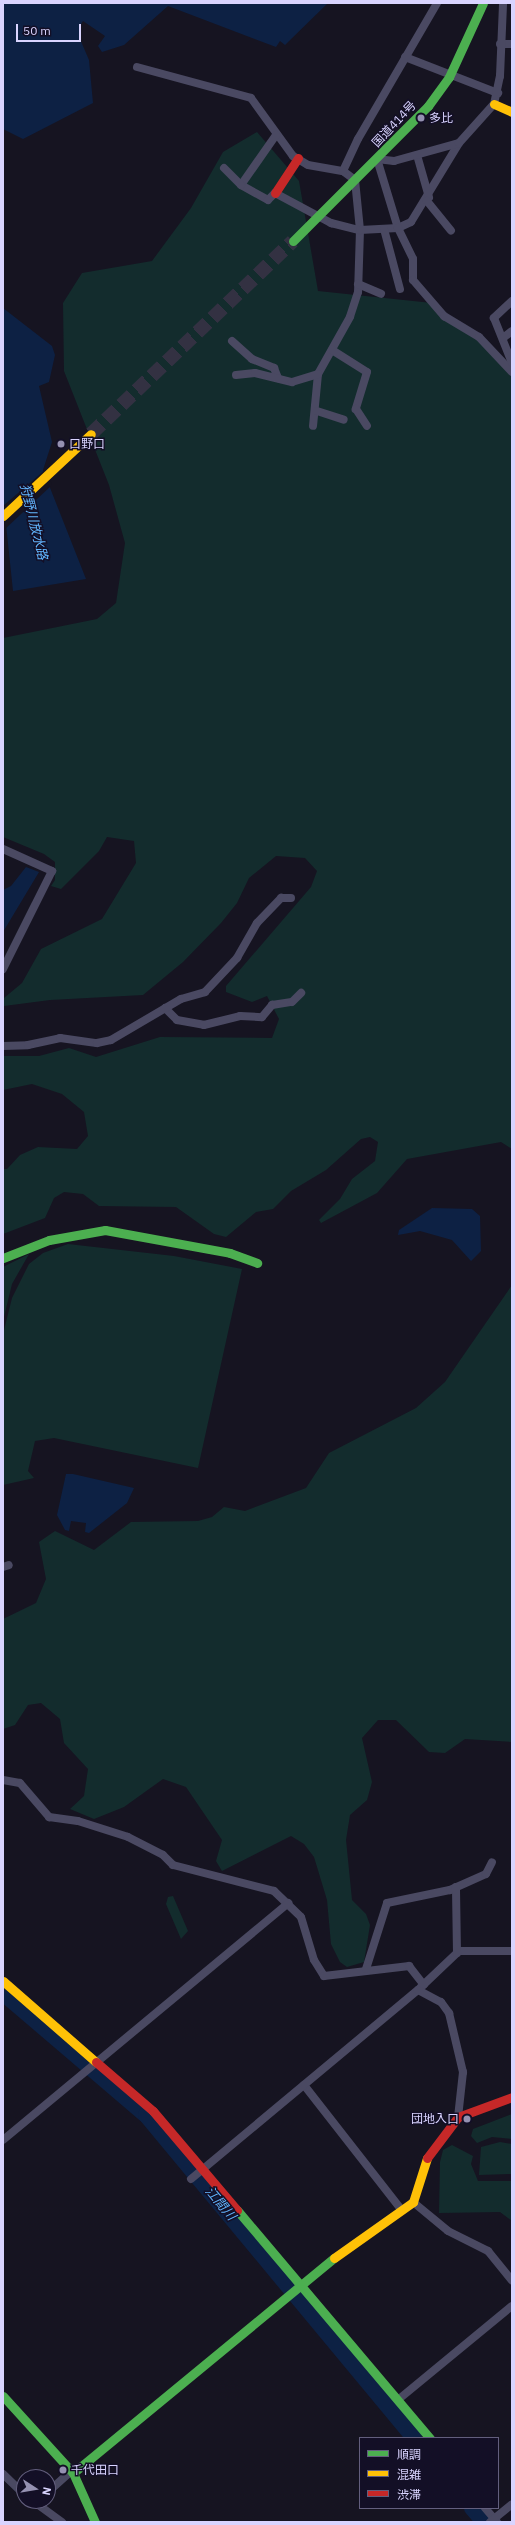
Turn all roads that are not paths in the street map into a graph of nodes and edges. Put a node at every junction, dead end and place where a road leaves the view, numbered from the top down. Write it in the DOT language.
graph roads {
  1 [pos="437,3"];
  2 [pos="483,3"];
  3 [pos="503,3"];
  4 [pos="500,44"];
  5 [pos="512,44"];
  6 [pos="405,57"];
  7 [pos="137,67"];
  8 [pos="449,77"];
  9 [pos="498,93"];
  10 [pos="494,104"];
  11 [pos="512,112"];
  12 [pos="276,136"];
  13 [pos="459,143"];
  14 [pos="416,155"];
  15 [pos="298,158"];
  16 [pos="377,159"];
  17 [pos="224,168"];
  18 [pos="343,171"];
  19 [pos="355,180"];
  20 [pos="241,185"];
  21 [pos="275,194"];
  22 [pos="428,199"];
  23 [pos="317,215"];
  24 [pos="398,228"];
  25 [pos="384,229"];
  26 [pos="360,230"];
  27 [pos="451,231"];
  28 [pos="293,241"];
  29 [pos="358,284"];
  30 [pos="400,289"];
  31 [pos="381,294"];
  32 [pos="512,301"];
  33 [pos="512,331"];
  34 [pos="503,338"];
  35 [pos="232,341"];
  36 [pos="332,350"];
  37 [pos="512,363"];
  38 [pos="512,372"];
  39 [pos="318,374"];
  40 [pos="236,375"];
  41 [pos="278,378"];
  42 [pos="317,411"];
  43 [pos="344,420"];
  44 [pos="314,426"];
  45 [pos="367,426"];
  46 [pos="91,434"];
  47 [pos="3,516"];
  48 [pos="3,849"];
  49 [pos="291,898"];
  50 [pos="3,969"];
  51 [pos="301,993"];
  52 [pos="165,1008"];
  53 [pos="3,1046"];
  54 [pos="3,1258"];
  55 [pos="257,1263"];
  56 [pos="3,1780"];
  57 [pos="492,1862"];
  58 [pos="456,1887"];
  59 [pos="288,1903"];
  60 [pos="458,1951"];
  61 [pos="512,1951"];
  62 [pos="366,1969"];
  63 [pos="3,1981"];
  64 [pos="421,1988"];
  65 [pos="94,2064"];
  66 [pos="304,2085"];
  67 [pos="512,2097"];
  68 [pos="458,2117"];
  69 [pos="3,2140"];
  70 [pos="201,2171"];
  71 [pos="191,2179"];
  72 [pos="413,2202"];
  73 [pos="401,2209"];
  74 [pos="512,2281"];
  75 [pos="293,2290"];
  76 [pos="512,2306"];
  77 [pos="3,2396"];
  78 [pos="399,2399"];
  79 [pos="429,2437"];
  80 [pos="72,2472"];
  81 [pos="3,2474"];
  82 [pos="56,2485"];
  83 [pos="16,2486"];
  84 [pos="512,2504"];
  85 [pos="45,2509"];
  86 [pos="486,2509"];
  87 [pos="493,2521"];
  88 [pos="62,2522"];
  89 [pos="95,2522"];
  1 -- 6 [label="street"];
  2 -- 8 [label="main road, 国道414号"];
  3 -- 4 [label="street"];
  4 -- 5 [label="street"];
  4 -- 9 [label="street"];
  6 -- 8 [label="street"];
  6 -- 18 [label="street"];
  7 -- 12 [label="street"];
  8 -- 9 [label="street"];
  8 -- 16 [label="main road, 国道414号"];
  9 -- 10 [label="street"];
  10 -- 11 [label="main road"];
  10 -- 13 [label="street"];
  12 -- 15 [label="street"];
  12 -- 20 [label="street"];
  13 -- 14 [label="street"];
  13 -- 22 [label="street"];
  14 -- 16 [label="street"];
  14 -- 22 [label="street"];
  15 -- 18 [label="street"];
  15 -- 21 [label="main road"];
  16 -- 19 [label="main road, 国道414号"];
  16 -- 24 [label="street"];
  17 -- 20 [label="street"];
  18 -- 19 [label="street"];
  19 -- 23 [label="main road, 国道414号"];
  19 -- 26 [label="street"];
  20 -- 21 [label="street"];
  21 -- 23 [label="street"];
  22 -- 24 [label="street"];
  22 -- 27 [label="street"];
  23 -- 26 [label="street"];
  23 -- 28 [label="main road, 国道414号"];
  24 -- 25 [label="street"];
  24 -- 38 [label="street"];
  25 -- 26 [label="street"];
  25 -- 30 [label="street"];
  26 -- 29 [label="street"];
  29 -- 31 [label="street"];
  29 -- 36 [label="street"];
  32 -- 34 [label="street"];
  33 -- 34 [label="street"];
  34 -- 37 [label="street"];
  35 -- 41 [label="street"];
  36 -- 39 [label="street"];
  36 -- 45 [label="street"];
  39 -- 41 [label="street"];
  39 -- 42 [label="street"];
  40 -- 41 [label="street"];
  42 -- 43 [label="street"];
  42 -- 44 [label="street"];
  46 -- 47 [label="main road"];
  48 -- 50 [label="street"];
  49 -- 52 [label="street"];
  51 -- 52 [label="street"];
  52 -- 53 [label="street"];
  54 -- 55 [label="main road"];
  56 -- 59 [label="street"];
  57 -- 58 [label="street"];
  58 -- 60 [label="street"];
  58 -- 62 [label="street"];
  59 -- 62 [label="street"];
  59 -- 65 [label="street"];
  60 -- 61 [label="street"];
  60 -- 64 [label="street"];
  62 -- 64 [label="street"];
  63 -- 65 [label="main road"];
  64 -- 66 [label="street"];
  64 -- 68 [label="street"];
  65 -- 69 [label="street"];
  65 -- 70 [label="main road"];
  66 -- 70 [label="street"];
  66 -- 73 [label="street"];
  67 -- 68 [label="main road"];
  68 -- 72 [label="main road"];
  70 -- 71 [label="street"];
  70 -- 75 [label="main road"];
  72 -- 73 [label="main road"];
  72 -- 74 [label="street"];
  73 -- 75 [label="main road"];
  75 -- 78 [label="main road"];
  75 -- 80 [label="main road"];
  76 -- 78 [label="street"];
  77 -- 80 [label="main road"];
  78 -- 79 [label="main road"];
  80 -- 82 [label="street"];
  80 -- 89 [label="main road"];
  81 -- 83 [label="street"];
  84 -- 87 [label="street"];
  85 -- 88 [label="street"];
  86 -- 87 [label="street"];
}
